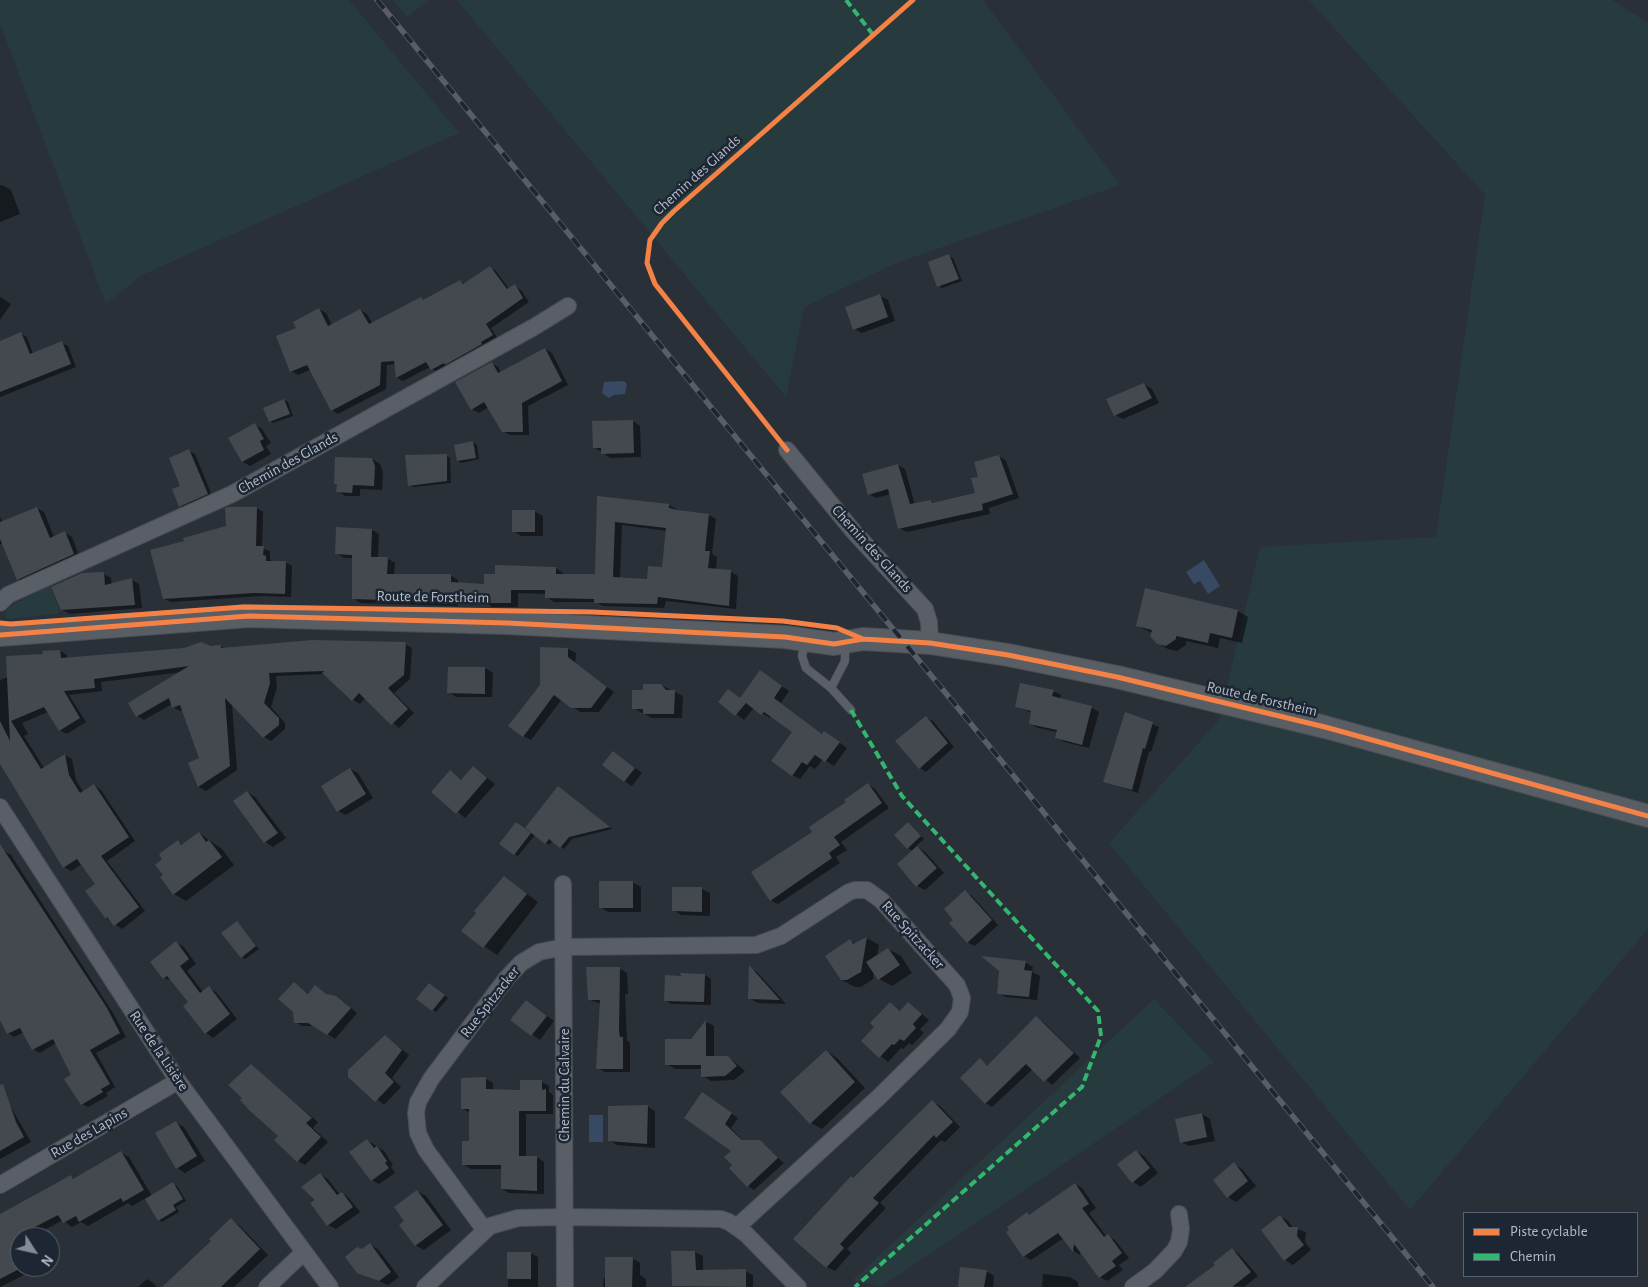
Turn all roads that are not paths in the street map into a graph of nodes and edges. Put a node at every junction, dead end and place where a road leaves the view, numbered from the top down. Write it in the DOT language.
graph roads {
  1 [pos="568,306"];
  2 [pos="787,450"];
  3 [pos="0,603"];
  4 [pos="0,635"];
  5 [pos="806,641"];
  6 [pos="845,643"];
  7 [pos="930,644"];
  8 [pos="831,688"];
  9 [pos="852,710"];
  10 [pos="0,807"];
  11 [pos="1648,816"];
  12 [pos="5,824"];
  13 [pos="563,884"];
  14 [pos="564,947"];
  15 [pos="178,1081"];
  16 [pos="0,1185"];
  17 [pos="1179,1214"];
  18 [pos="565,1217"];
  19 [pos="737,1227"];
  20 [pos="484,1230"];
  21 [pos="304,1253"];
  22 [pos="267,1287"];
  23 [pos="330,1287"];
  24 [pos="425,1287"];
  25 [pos="565,1287"];
  26 [pos="798,1287"];
  27 [pos="1133,1287"];
  1 -- 3 [label="street, Chemin des Glands"];
  2 -- 7 [label="street, Chemin des Glands"];
  4 -- 5 [label="street, Route de Forstheim"];
  5 -- 6 [label="street, Route de Forstheim"];
  5 -- 8 [label="lane"];
  6 -- 7 [label="street, Route de Forstheim"];
  6 -- 8 [label="lane"];
  7 -- 11 [label="street, Route de Forstheim"];
  8 -- 9 [label="lane"];
  10 -- 12 [label="street, Rue de la Lisière"];
  12 -- 15 [label="street, Rue de la Lisière"];
  13 -- 14 [label="street, Chemin du Calvaire"];
  14 -- 18 [label="street, Chemin du Calvaire"];
  14 -- 19 [label="street, Rue Spitzacker"];
  14 -- 20 [label="street, Rue Spitzacker"];
  15 -- 16 [label="street, Rue des Lapins"];
  15 -- 21 [label="street, Rue de la Lisière"];
  17 -- 27 [label="street"];
  18 -- 19 [label="street"];
  18 -- 20 [label="street"];
  18 -- 25 [label="street, Chemin du Calvaire"];
  19 -- 26 [label="street"];
  20 -- 24 [label="street"];
  21 -- 22 [label="street"];
  21 -- 23 [label="street, Rue de la Lisière"];
}
